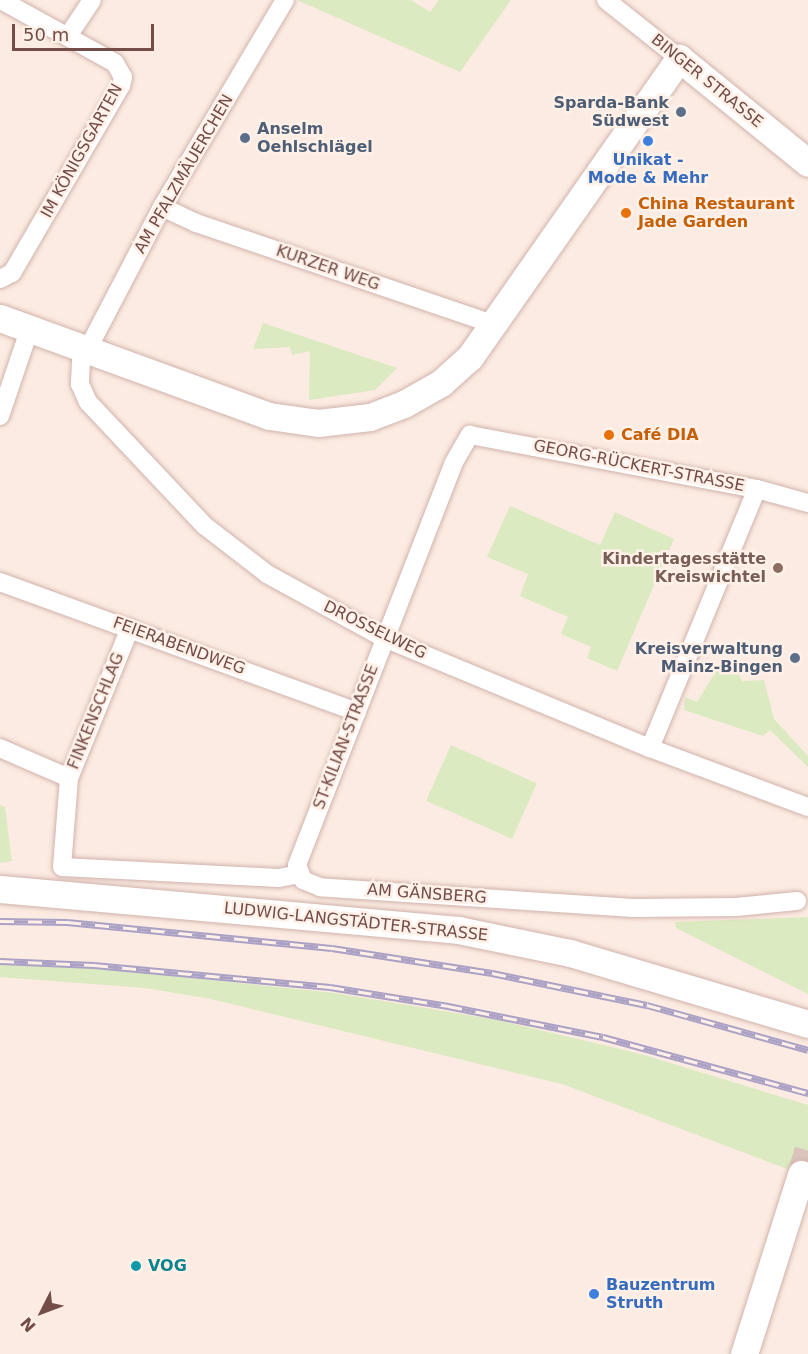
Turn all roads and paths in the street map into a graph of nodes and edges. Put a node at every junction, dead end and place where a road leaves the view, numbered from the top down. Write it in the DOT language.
graph roads {
  1 [pos="1,0"];
  2 [pos="92,0"];
  3 [pos="285,0"];
  4 [pos="606,0"];
  5 [pos="68,36"];
  6 [pos="679,58"];
  7 [pos="808,163"];
  8 [pos="162,207"];
  9 [pos="0,279"];
  10 [pos="0,318"];
  11 [pos="495,325"];
  12 [pos="30,328"];
  13 [pos="87,351"];
  14 [pos="0,416"];
  15 [pos="470,435"];
  16 [pos="757,489"];
  17 [pos="808,503"];
  18 [pos="0,582"];
  19 [pos="130,628"];
  20 [pos="384,638"];
  21 [pos="357,712"];
  22 [pos="0,748"];
  23 [pos="650,748"];
  24 [pos="69,778"];
  25 [pos="767,791"];
  26 [pos="808,807"];
  27 [pos="808,817"];
  28 [pos="299,874"];
  29 [pos="0,889"];
  30 [pos="796,901"];
  31 [pos="808,1024"];
  32 [pos="801,1174"];
  33 [pos="744,1354"];
  1 -- 5 [label="street, IM KÖNIGSGARTEN"];
  2 -- 5 [label="street"];
  3 -- 8 [label="street, AM PFALZMÄUERCHEN"];
  4 -- 6 [label="street, BINGER STRASSE"];
  5 -- 9 [label="street, IM KÖNIGSGARTEN"];
  6 -- 7 [label="main road, BINGER STRASSE"];
  6 -- 11 [label="main road"];
  8 -- 11 [label="street, KURZER WEG"];
  8 -- 13 [label="street, AM PFALZMÄUERCHEN"];
  10 -- 12 [label="main road"];
  11 -- 13 [label="main road"];
  12 -- 13 [label="main road"];
  12 -- 14 [label="street"];
  13 -- 20 [label="street, DROSSELWEG"];
  15 -- 16 [label="street, GEORG-RÜCKERT-STRASSE"];
  15 -- 20 [label="street, ST-KILIAN-STRASSE"];
  16 -- 17 [label="street, GEORG-RÜCKERT-STRASSE"];
  16 -- 23 [label="street"];
  18 -- 19 [label="street, FEIERABENDWEG"];
  19 -- 21 [label="street, FEIERABENDWEG"];
  19 -- 24 [label="street, FINKENSCHLAG"];
  20 -- 21 [label="street, ST-KILIAN-STRASSE"];
  20 -- 23 [label="street, DROSSELWEG"];
  21 -- 28 [label="street, ST-KILIAN-STRASSE"];
  22 -- 24 [label="street"];
  23 -- 25 [label="street, DROSSELWEG"];
  24 -- 28 [label="street, FINKENSCHLAG"];
  25 -- 26 [label="street, DROSSELWEG"];
  25 -- 27 [label="street, DROSSELWEG"];
  28 -- 30 [label="street, AM GÄNSBERG"];
  29 -- 31 [label="main road, LUDWIG-LANGSTÄDTER-STRASSE"];
  32 -- 33 [label="main road"];
}
